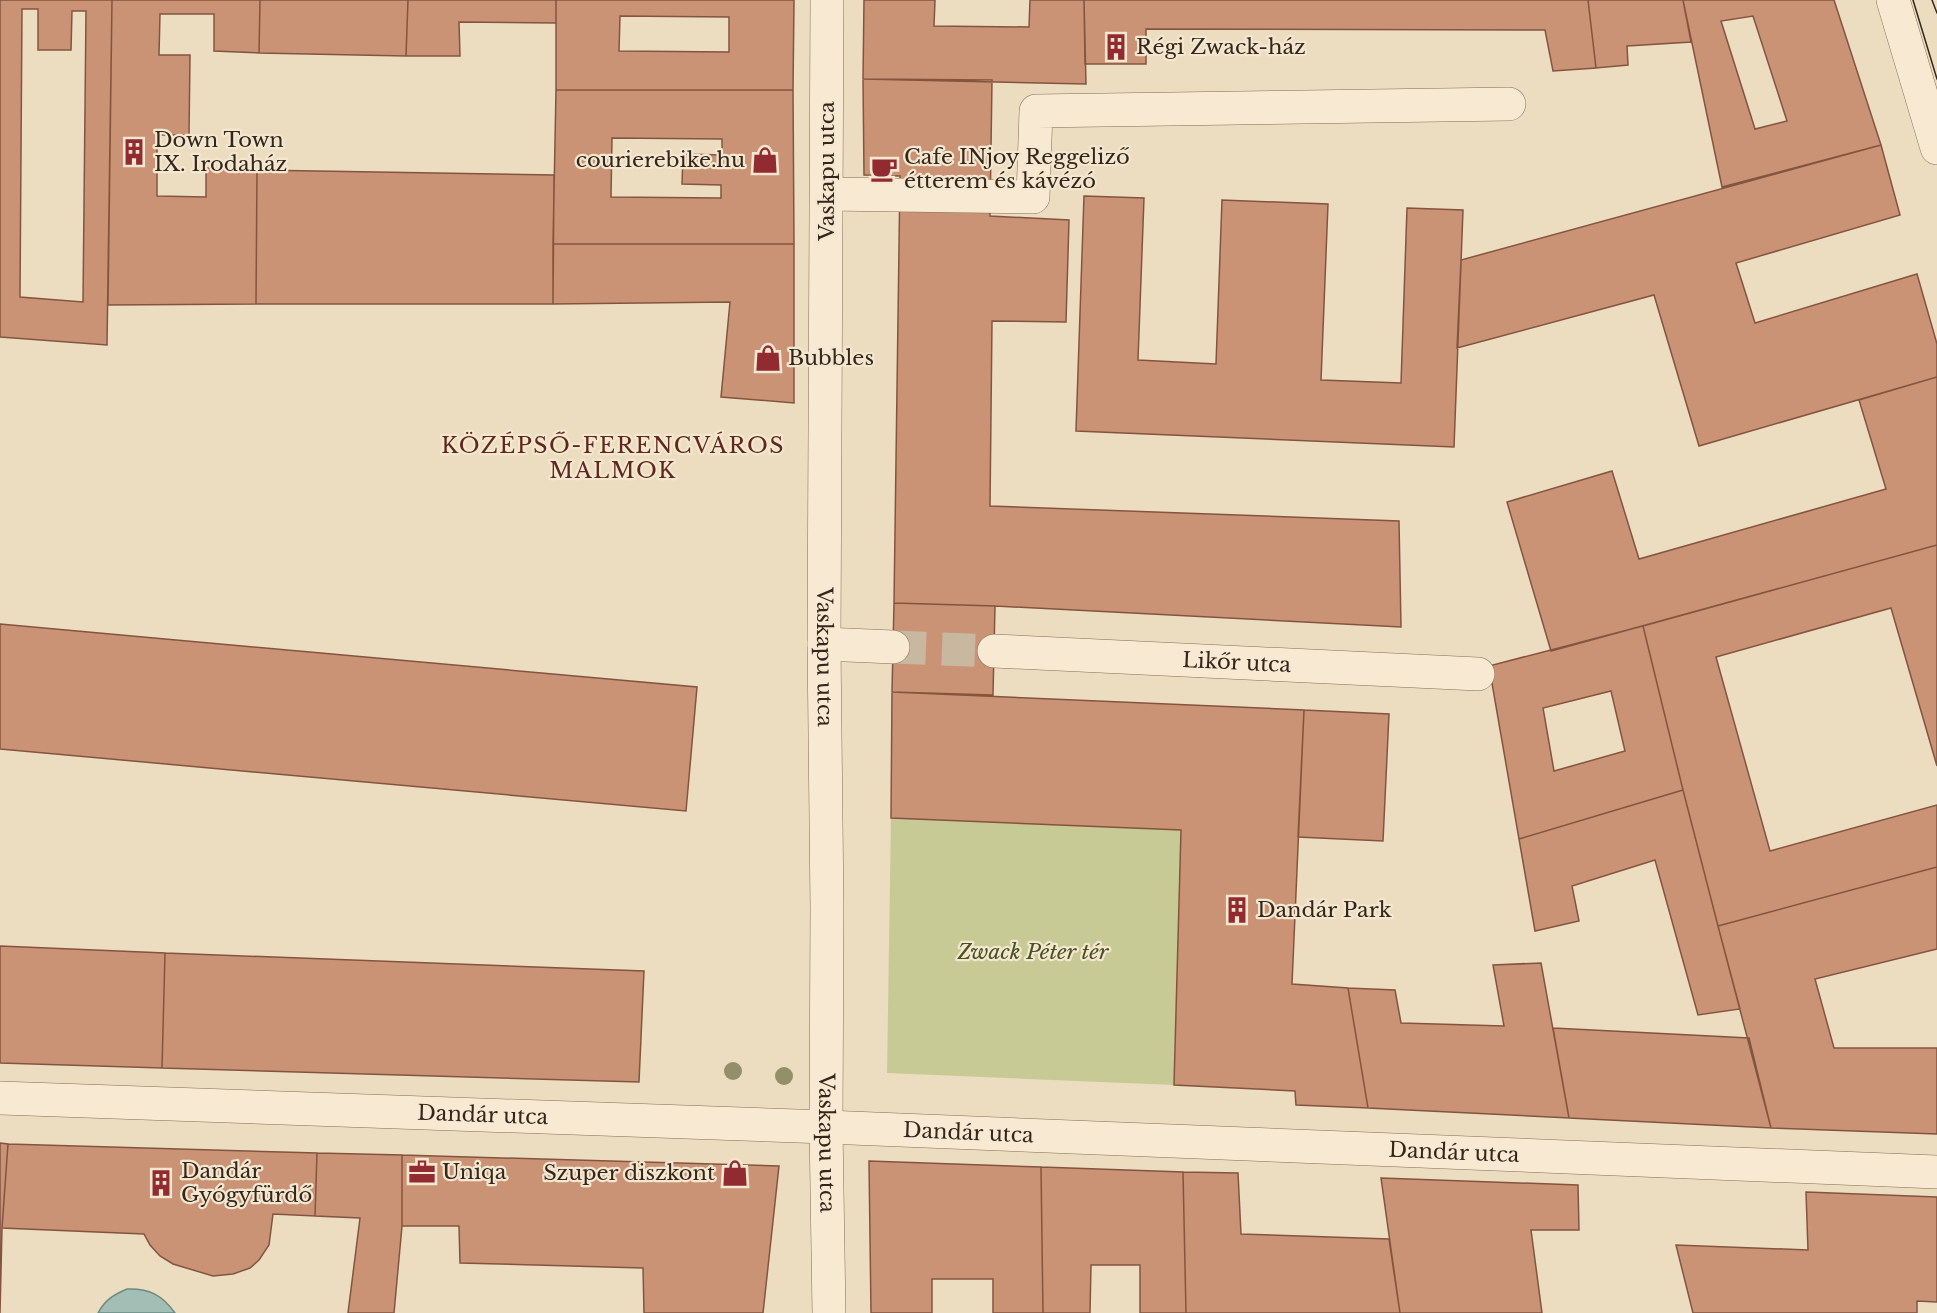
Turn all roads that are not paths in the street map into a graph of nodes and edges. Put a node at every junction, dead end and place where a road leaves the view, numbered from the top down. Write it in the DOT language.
graph roads {
  1 [pos="827,0"];
  2 [pos="1893,0"];
  3 [pos="1509,104"];
  4 [pos="1937,148"];
  5 [pos="827,194"];
  6 [pos="824,644"];
  7 [pos="893,647"];
  8 [pos="994,651"];
  9 [pos="1478,674"];
  10 [pos="0,1098"];
  11 [pos="826,1127"];
  12 [pos="1937,1172"];
  13 [pos="829,1313"];
  1 -- 5 [label="street, Vaskapu utca"];
  2 -- 4 [label="street"];
  3 -- 5 [label="street"];
  5 -- 6 [label="street, Vaskapu utca"];
  6 -- 7 [label="street"];
  6 -- 11 [label="street, Vaskapu utca"];
  8 -- 9 [label="street, Likőr utca"];
  10 -- 11 [label="street, Dandár utca"];
  11 -- 12 [label="street, Dandár utca"];
  11 -- 13 [label="street, Vaskapu utca"];
}
